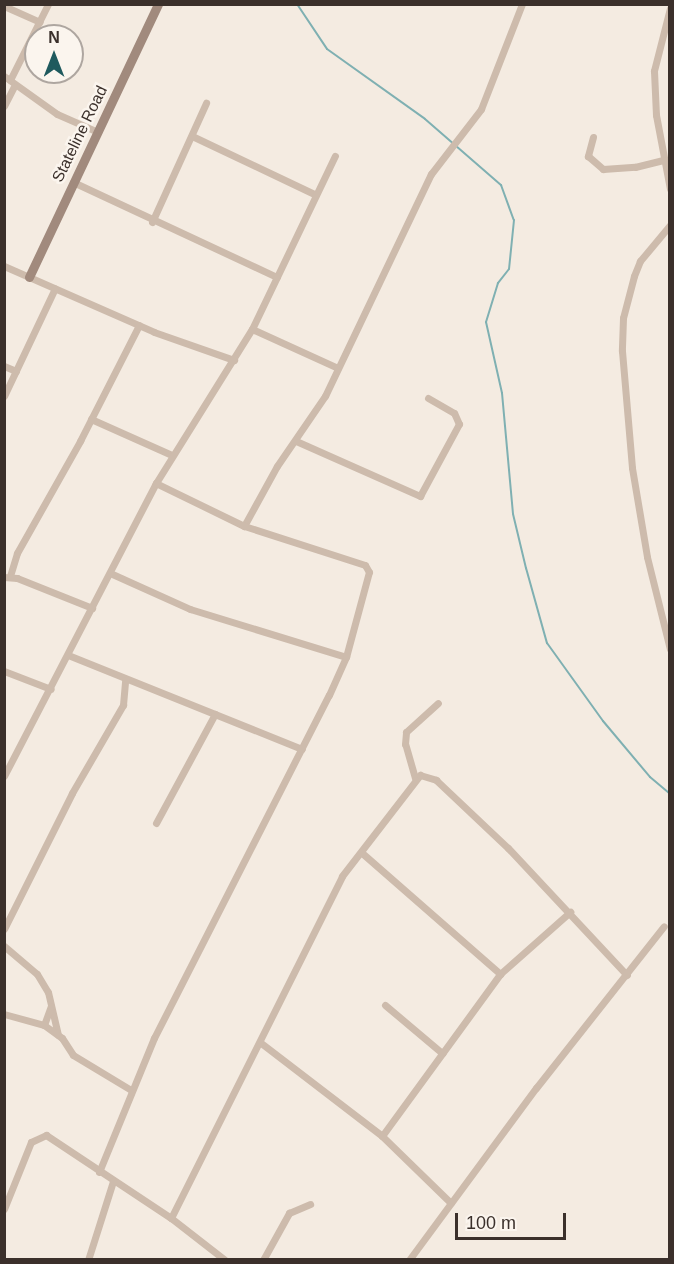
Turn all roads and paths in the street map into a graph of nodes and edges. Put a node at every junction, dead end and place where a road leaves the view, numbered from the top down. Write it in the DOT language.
graph roads {
  1 [pos="48,4"];
  2 [pos="158,4"];
  3 [pos="522,4"];
  4 [pos="4,6"];
  5 [pos="669,8"];
  6 [pos="40,22"];
  7 [pos="9,81"];
  8 [pos="206,103"];
  9 [pos="4,106"];
  10 [pos="98,132"];
  11 [pos="192,136"];
  12 [pos="593,138"];
  13 [pos="335,156"];
  14 [pos="663,160"];
  15 [pos="73,182"];
  16 [pos="669,189"];
  17 [pos="316,195"];
  18 [pos="152,222"];
  19 [pos="669,225"];
  20 [pos="4,266"];
  21 [pos="29,277"];
  22 [pos="277,277"];
  23 [pos="55,288"];
  24 [pos="139,325"];
  25 [pos="252,329"];
  26 [pos="234,360"];
  27 [pos="4,366"];
  28 [pos="338,368"];
  29 [pos="16,371"];
  30 [pos="4,396"];
  31 [pos="428,398"];
  32 [pos="91,419"];
  33 [pos="296,441"];
  34 [pos="172,455"];
  35 [pos="156,483"];
  36 [pos="244,526"];
  37 [pos="110,573"];
  38 [pos="7,577"];
  39 [pos="92,608"];
  40 [pos="669,649"];
  41 [pos="68,655"];
  42 [pos="346,657"];
  43 [pos="4,671"];
  44 [pos="125,680"];
  45 [pos="51,689"];
  46 [pos="438,703"];
  47 [pos="215,714"];
  48 [pos="302,748"];
  49 [pos="4,776"];
  50 [pos="415,778"];
  51 [pos="156,823"];
  52 [pos="362,854"];
  53 [pos="570,912"];
  54 [pos="664,926"];
  55 [pos="4,929"];
  56 [pos="4,946"];
  57 [pos="500,974"];
  58 [pos="627,975"];
  59 [pos="385,1005"];
  60 [pos="51,1006"];
  61 [pos="4,1014"];
  62 [pos="44,1026"];
  63 [pos="58,1035"];
  64 [pos="261,1043"];
  65 [pos="442,1053"];
  66 [pos="131,1090"];
  67 [pos="382,1136"];
  68 [pos="99,1172"];
  69 [pos="113,1181"];
  70 [pos="451,1203"];
  71 [pos="310,1204"];
  72 [pos="4,1209"];
  73 [pos="171,1218"];
  74 [pos="88,1260"];
  75 [pos="225,1260"];
  76 [pos="263,1260"];
  77 [pos="409,1260"];
  1 -- 6 [label="street"];
  2 -- 10 [label="street, Stateline Road"];
  3 -- 28 [label="street"];
  4 -- 6 [label="street"];
  5 -- 14 [label="street"];
  6 -- 7 [label="street"];
  7 -- 9 [label="street"];
  7 -- 10 [label="street"];
  8 -- 11 [label="street"];
  10 -- 15 [label="street, Stateline Road"];
  11 -- 17 [label="street"];
  11 -- 18 [label="street"];
  12 -- 14 [label="street"];
  13 -- 17 [label="street"];
  14 -- 16 [label="street"];
  15 -- 18 [label="street"];
  15 -- 21 [label="street, Stateline Road"];
  17 -- 22 [label="street"];
  18 -- 22 [label="street"];
  19 -- 40 [label="street"];
  20 -- 21 [label="street"];
  21 -- 23 [label="street"];
  22 -- 25 [label="street"];
  23 -- 24 [label="street"];
  23 -- 29 [label="street"];
  24 -- 26 [label="street"];
  24 -- 32 [label="street"];
  25 -- 26 [label="street"];
  25 -- 28 [label="street"];
  26 -- 34 [label="street"];
  27 -- 29 [label="street"];
  28 -- 33 [label="street"];
  29 -- 30 [label="street"];
  31 -- 33 [label="street"];
  32 -- 34 [label="street"];
  32 -- 38 [label="street"];
  33 -- 36 [label="street"];
  34 -- 35 [label="street"];
  35 -- 36 [label="street"];
  35 -- 37 [label="street"];
  36 -- 42 [label="street"];
  37 -- 39 [label="street"];
  37 -- 42 [label="street"];
  38 -- 39 [label="street"];
  39 -- 41 [label="street"];
  41 -- 44 [label="street"];
  41 -- 45 [label="street"];
  42 -- 48 [label="street"];
  43 -- 45 [label="street"];
  44 -- 47 [label="street"];
  44 -- 55 [label="street"];
  45 -- 49 [label="street"];
  46 -- 50 [label="street"];
  47 -- 48 [label="street"];
  47 -- 51 [label="street"];
  48 -- 66 [label="street"];
  50 -- 52 [label="street"];
  50 -- 53 [label="street"];
  52 -- 57 [label="street"];
  52 -- 64 [label="street"];
  53 -- 57 [label="street"];
  53 -- 58 [label="street"];
  54 -- 58 [label="street"];
  56 -- 60 [label="street"];
  57 -- 65 [label="street"];
  58 -- 70 [label="street"];
  59 -- 65 [label="street"];
  60 -- 62 [label="street"];
  60 -- 63 [label="street"];
  61 -- 62 [label="street"];
  62 -- 63 [label="street"];
  63 -- 66 [label="street"];
  64 -- 67 [label="street"];
  64 -- 73 [label="street"];
  65 -- 67 [label="street"];
  66 -- 68 [label="street"];
  67 -- 70 [label="street"];
  68 -- 69 [label="street"];
  68 -- 72 [label="street"];
  69 -- 73 [label="street"];
  69 -- 74 [label="street"];
  70 -- 77 [label="street"];
  71 -- 76 [label="street"];
  73 -- 75 [label="street"];
}
